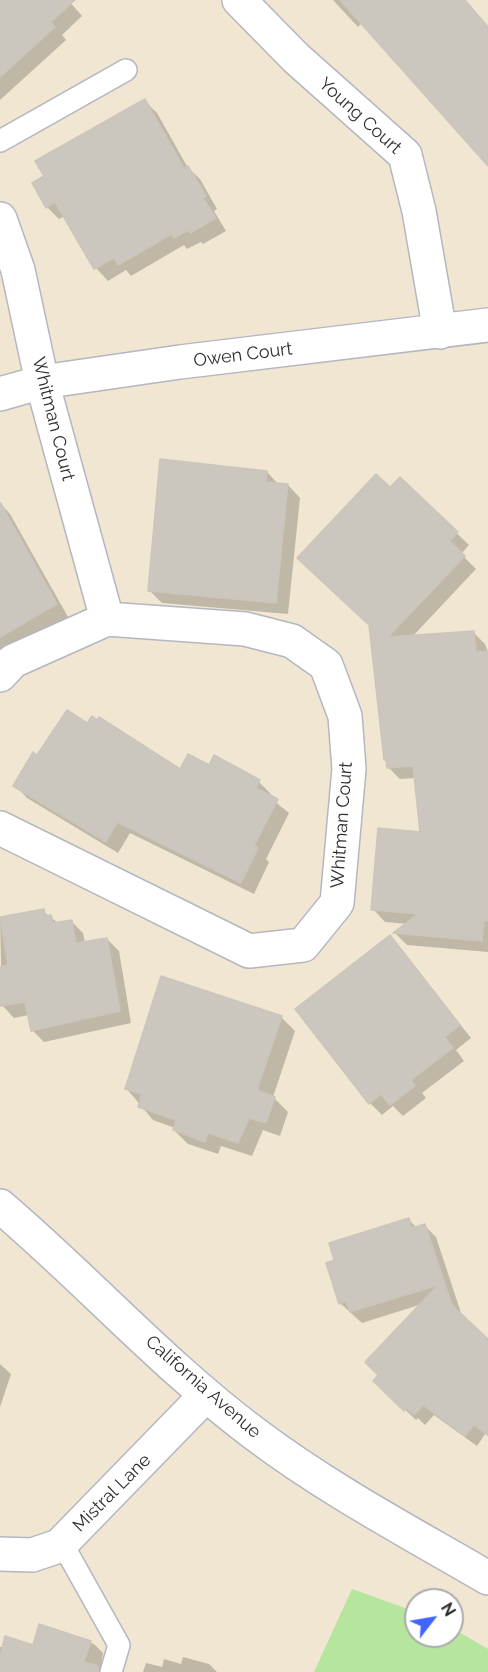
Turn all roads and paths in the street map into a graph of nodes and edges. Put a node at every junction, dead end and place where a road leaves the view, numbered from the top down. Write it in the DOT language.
graph roads {
  1 [pos="239,0"];
  2 [pos="126,70"];
  3 [pos="0,141"];
  4 [pos="0,219"];
  5 [pos="488,325"];
  6 [pos="440,332"];
  7 [pos="42,382"];
  8 [pos="0,393"];
  9 [pos="107,619"];
  10 [pos="0,675"];
  11 [pos="0,828"];
  12 [pos="0,1206"];
  13 [pos="206,1395"];
  14 [pos="62,1543"];
  15 [pos="0,1554"];
  16 [pos="488,1578"];
  17 [pos="111,1672"];
  1 -- 6 [label="street, Young Court"];
  2 -- 3 [label="lane"];
  4 -- 7 [label="street, Whitman Court"];
  5 -- 6 [label="street, Owen Court"];
  6 -- 7 [label="street, Owen Court"];
  7 -- 8 [label="street, Owen Court"];
  7 -- 9 [label="street, Whitman Court"];
  9 -- 10 [label="street, Whitman Court"];
  9 -- 11 [label="street, Whitman Court"];
  12 -- 13 [label="street, California Avenue"];
  13 -- 14 [label="street, Mistral Lane"];
  13 -- 16 [label="street, California Avenue"];
  14 -- 15 [label="street, Mistral Lane"];
  14 -- 17 [label="lane"];
}
